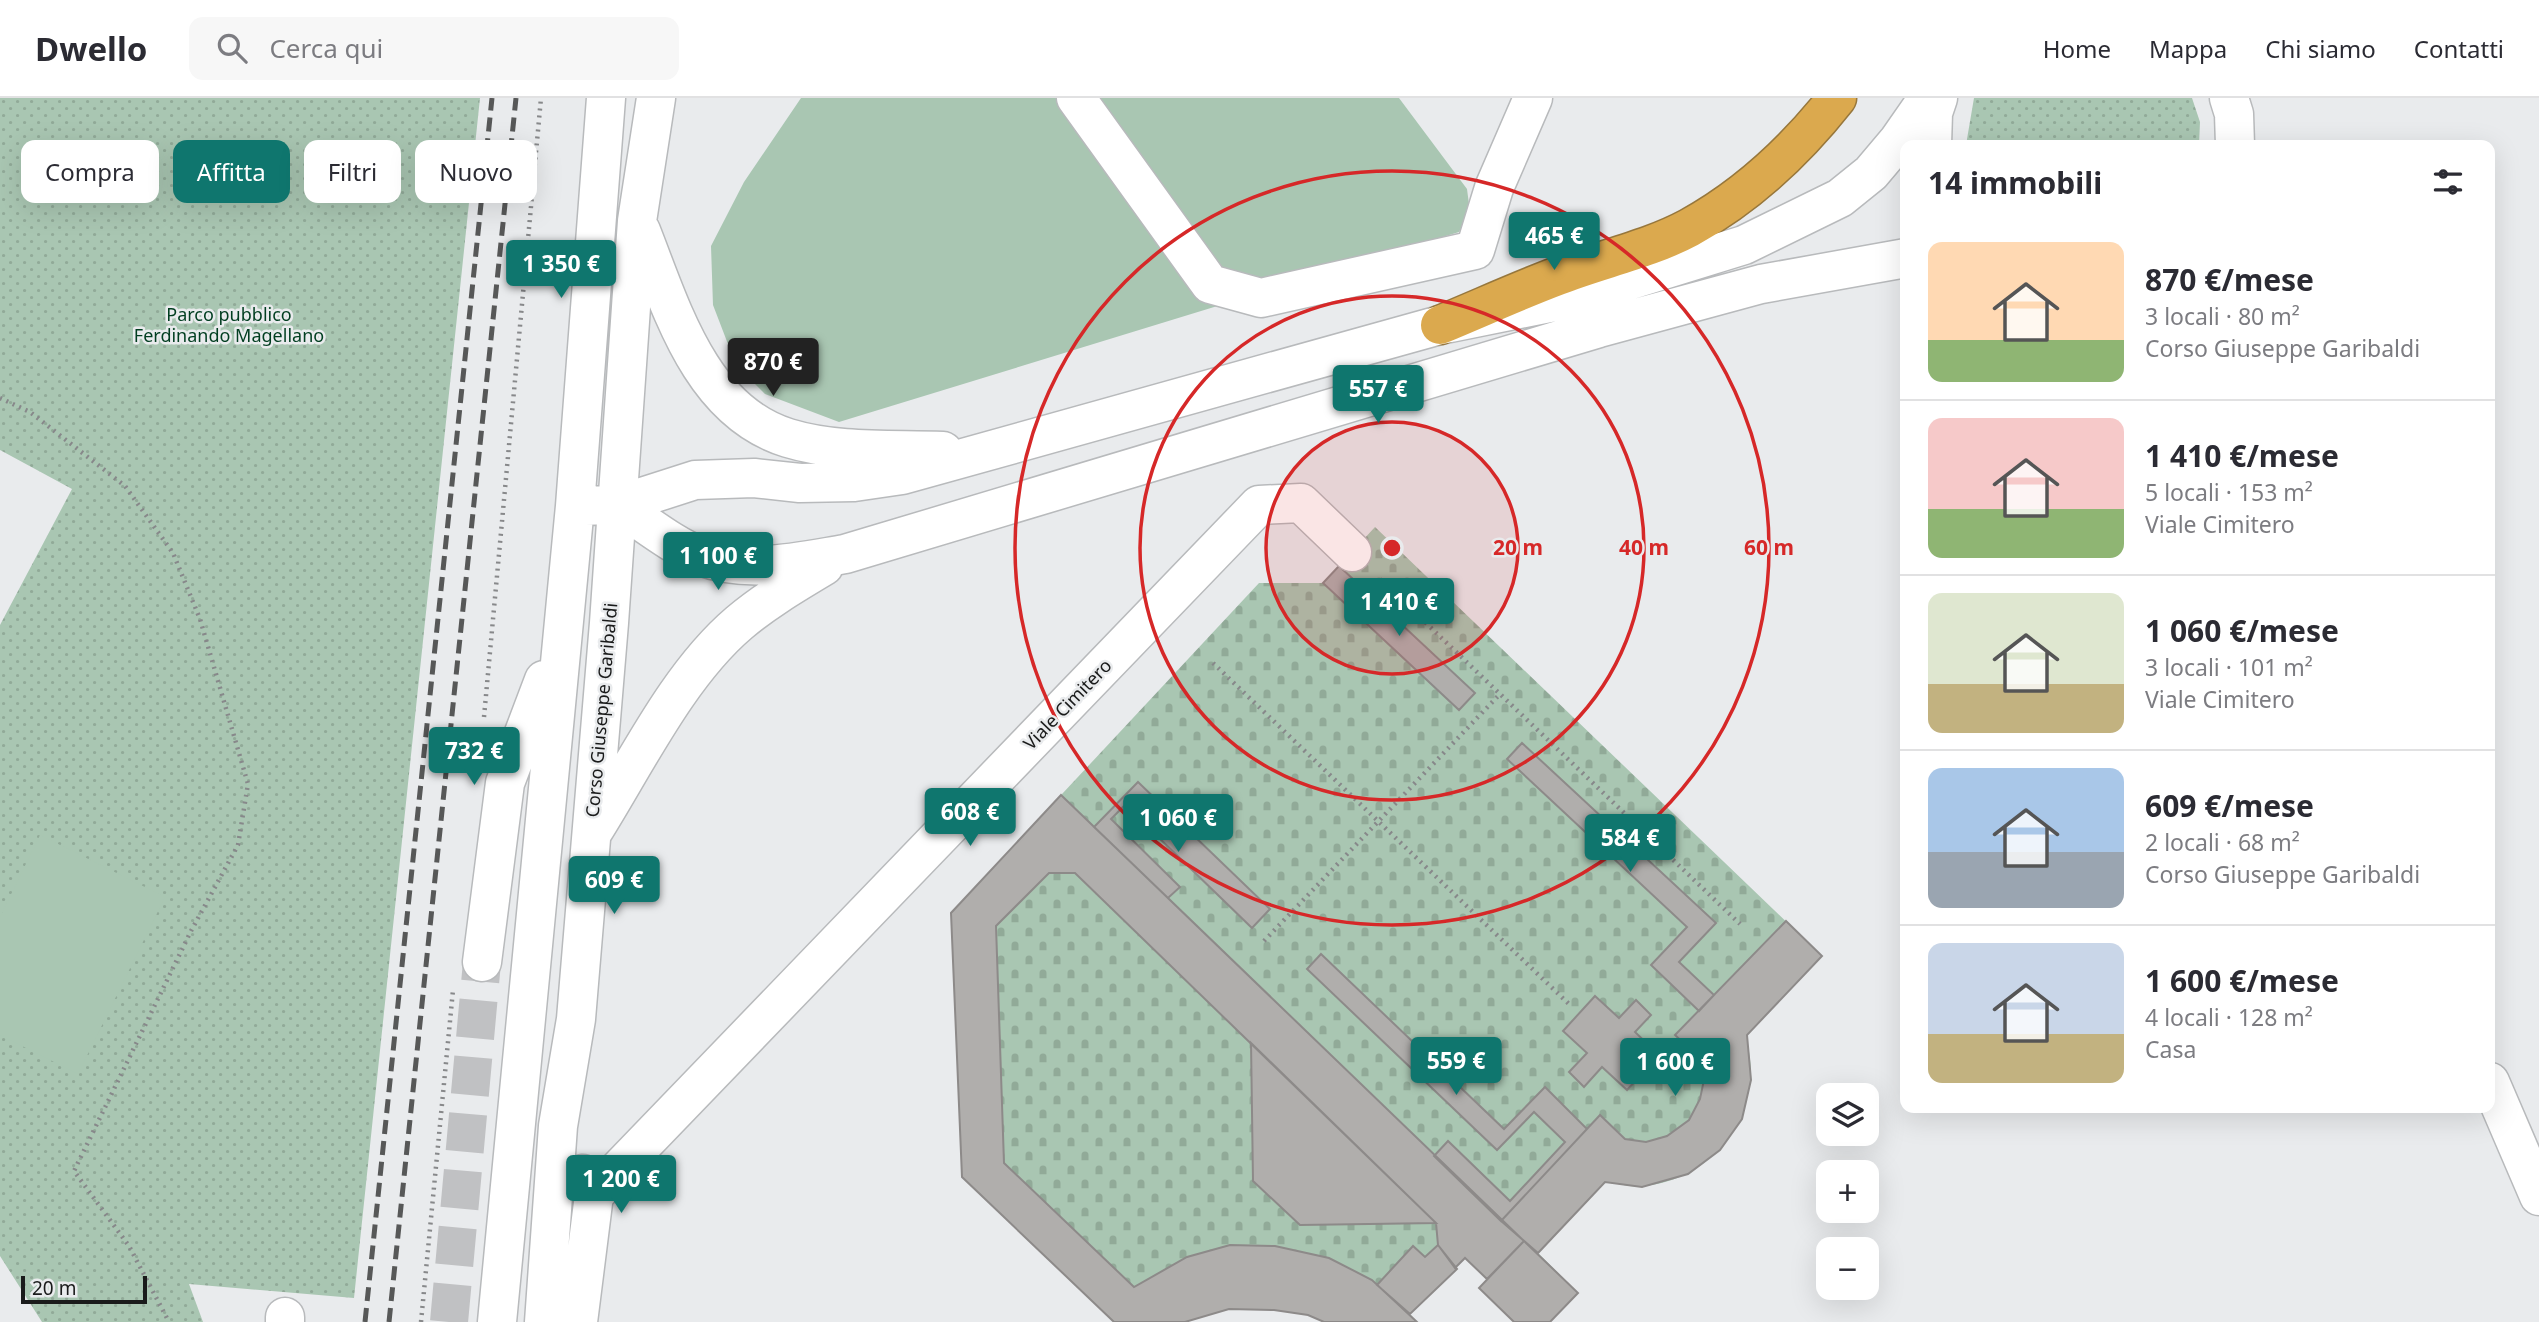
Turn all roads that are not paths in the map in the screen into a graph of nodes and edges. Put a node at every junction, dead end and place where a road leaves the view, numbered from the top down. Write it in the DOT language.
graph roads {
  1 [pos="606,98"];
  2 [pos="656,98"];
  3 [pos="1076,98"];
  4 [pos="1533,98"];
  5 [pos="1837,98"];
  6 [pos="1928,98"];
  7 [pos="1938,98"];
  8 [pos="2229,98"];
  9 [pos="1933,140"];
  10 [pos="2235,140"];
  11 [pos="637,221"];
  12 [pos="1900,259"];
  13 [pos="1440,325"];
  14 [pos="990,452"];
  15 [pos="617,505"];
  16 [pos="575,506"];
  17 [pos="1352,552"];
  18 [pos="845,554"];
  19 [pos="561,636"];
  20 [pos="590,835"];
  21 [pos="468,970"];
  22 [pos="2495,1095"];
  23 [pos="558,1125"];
  24 [pos="594,1195"];
  25 [pos="2539,1196"];
  26 [pos="497,1322"];
  27 [pos="544,1322"];
  28 [pos="578,1322"];
  1 -- 16 [label="street"];
  2 -- 11 [label="street, Corso Giuseppe Garibaldi"];
  3 -- 4 [label="street"];
  5 -- 13 [label="highway"];
  6 -- 13 [label="street"];
  7 -- 9 [label="street"];
  8 -- 10 [label="street"];
  11 -- 14 [label="street"];
  11 -- 15 [label="street, Corso Giuseppe Garibaldi"];
  12 -- 18 [label="street"];
  13 -- 14 [label="street"];
  14 -- 15 [label="street"];
  15 -- 16 [label="street"];
  15 -- 18 [label="street"];
  15 -- 20 [label="street, Corso Giuseppe Garibaldi"];
  16 -- 19 [label="street"];
  17 -- 24 [label="street, Viale Cimitero"];
  18 -- 20 [label="street"];
  19 -- 21 [label="street"];
  19 -- 26 [label="street"];
  20 -- 23 [label="street, Corso Giuseppe Garibaldi"];
  22 -- 25 [label="street"];
  23 -- 24 [label="street"];
  23 -- 27 [label="street, Corso Giuseppe Garibaldi"];
  24 -- 28 [label="street"];
}
